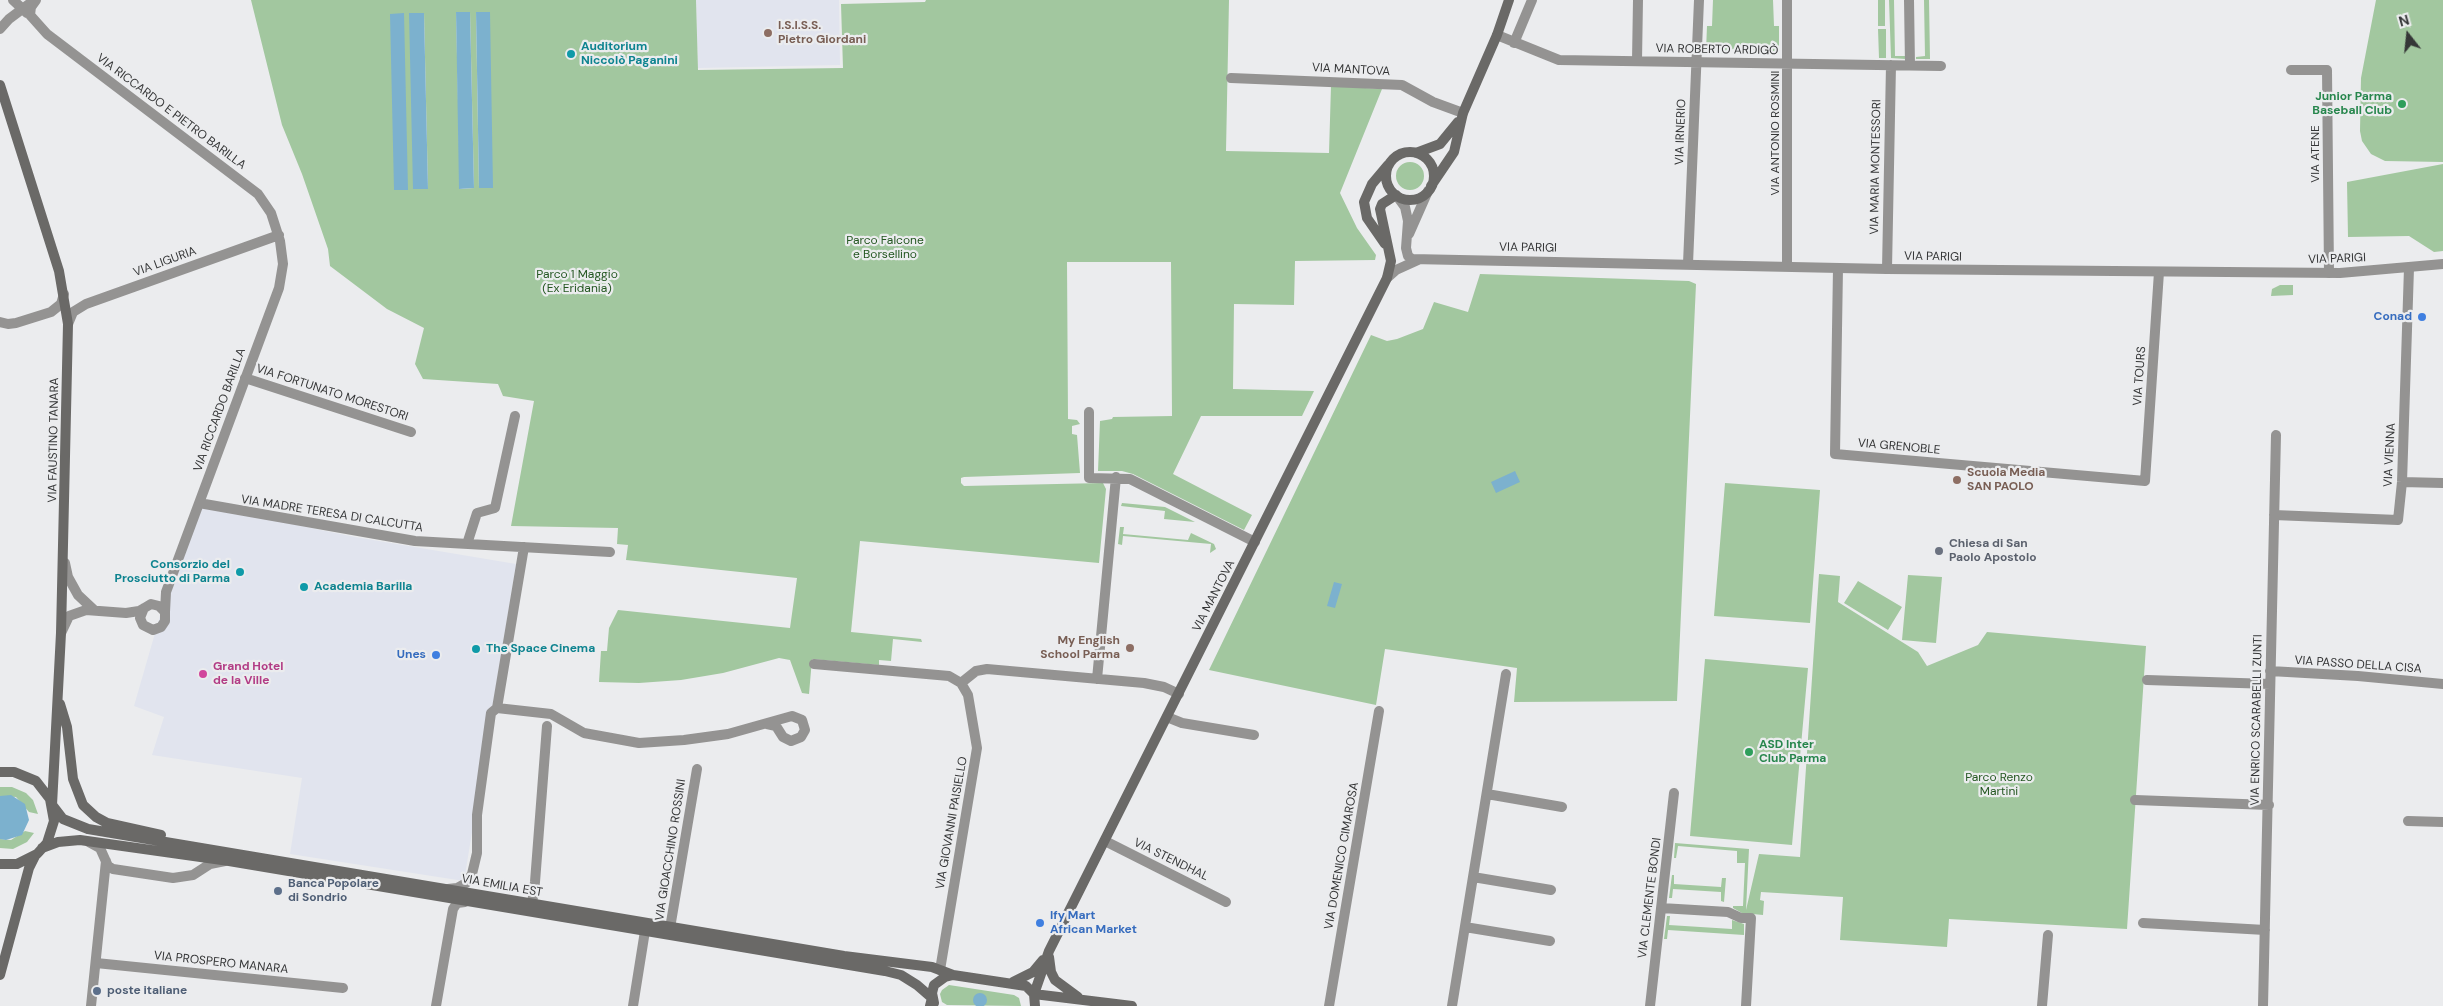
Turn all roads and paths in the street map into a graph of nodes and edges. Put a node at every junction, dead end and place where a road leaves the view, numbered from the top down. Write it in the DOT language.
graph roads {
  1 [pos="13,0"];
  2 [pos="35,0"];
  3 [pos="1509,0"];
  4 [pos="1532,0"];
  5 [pos="1638,0"];
  6 [pos="1699,0"];
  7 [pos="1788,0"];
  8 [pos="1909,0"];
  9 [pos="22,9"];
  10 [pos="34,21"];
  11 [pos="0,30"];
  12 [pos="1497,35"];
  13 [pos="1514,42"];
  14 [pos="1637,61"];
  15 [pos="1696,62"];
  16 [pos="1788,63"];
  17 [pos="1891,65"];
  18 [pos="1910,65"];
  19 [pos="1941,66"];
  20 [pos="2291,70"];
  21 [pos="1231,78"];
  22 [pos="0,85"];
  23 [pos="1463,115"];
  24 [pos="1416,152"];
  25 [pos="1389,164"];
  26 [pos="1430,188"];
  27 [pos="1397,196"];
  28 [pos="279,234"];
  29 [pos="1407,239"];
  30 [pos="1389,249"];
  31 [pos="1422,259"];
  32 [pos="1688,264"];
  33 [pos="2443,264"];
  34 [pos="1788,266"];
  35 [pos="1838,268"];
  36 [pos="2409,268"];
  37 [pos="1887,269"];
  38 [pos="2159,272"];
  39 [pos="2329,273"];
  40 [pos="1387,278"];
  41 [pos="64,292"];
  42 [pos="0,322"];
  43 [pos="68,324"];
  44 [pos="245,378"];
  45 [pos="1089,412"];
  46 [pos="515,416"];
  47 [pos="411,432"];
  48 [pos="2276,435"];
  49 [pos="1116,477"];
  50 [pos="2145,481"];
  51 [pos="2402,482"];
  52 [pos="2443,483"];
  53 [pos="199,503"];
  54 [pos="2274,515"];
  55 [pos="1255,542"];
  56 [pos="467,544"];
  57 [pos="524,547"];
  58 [pos="610,552"];
  59 [pos="64,560"];
  60 [pos="166,592"];
  61 [pos="148,606"];
  62 [pos="94,610"];
  63 [pos="165,612"];
  64 [pos="125,613"];
  65 [pos="143,625"];
  66 [pos="62,632"];
  67 [pos="814,664"];
  68 [pos="2270,671"];
  69 [pos="1506,674"];
  70 [pos="1097,679"];
  71 [pos="2147,680"];
  72 [pos="961,683"];
  73 [pos="2270,684"];
  74 [pos="2443,684"];
  75 [pos="1179,694"];
  76 [pos="59,695"];
  77 [pos="497,708"];
  78 [pos="1379,710"];
  79 [pos="1167,718"];
  80 [pos="767,724"];
  81 [pos="547,726"];
  82 [pos="1254,735"];
  83 [pos="696,769"];
  84 [pos="0,772"];
  85 [pos="1674,792"];
  86 [pos="1487,794"];
  87 [pos="2136,800"];
  88 [pos="2268,805"];
  89 [pos="52,806"];
  90 [pos="1562,807"];
  91 [pos="2408,821"];
  92 [pos="2443,822"];
  93 [pos="85,841"];
  94 [pos="1104,841"];
  95 [pos="178,843"];
  96 [pos="40,851"];
  97 [pos="106,861"];
  98 [pos="229,861"];
  99 [pos="0,864"];
  100 [pos="1473,877"];
  101 [pos="447,889"];
  102 [pos="1551,890"];
  103 [pos="465,902"];
  104 [pos="1226,902"];
  105 [pos="531,908"];
  106 [pos="1661,908"];
  107 [pos="2143,923"];
  108 [pos="1465,927"];
  109 [pos="2265,930"];
  110 [pos="644,931"];
  111 [pos="670,931"];
  112 [pos="2048,935"];
  113 [pos="1550,941"];
  114 [pos="1049,951"];
  115 [pos="96,963"];
  116 [pos="940,970"];
  117 [pos="0,975"];
  118 [pos="954,975"];
  119 [pos="1013,982"];
  120 [pos="343,988"];
  121 [pos="1034,994"];
  122 [pos="1083,1000"];
  123 [pos="932,1003"];
  124 [pos="91,1006"];
  125 [pos="436,1006"];
  126 [pos="633,1006"];
  127 [pos="1036,1006"];
  128 [pos="1132,1006"];
  129 [pos="1329,1006"];
  130 [pos="1452,1006"];
  131 [pos="1650,1006"];
  132 [pos="1746,1006"];
  133 [pos="2042,1006"];
  134 [pos="2264,1006"];
  1 -- 2 [label="street"];
  1 -- 9 [label="street, VIA RICCARDO E PIETRO BARILLA"];
  2 -- 9 [label="street"];
  2 -- 10 [label="street"];
  3 -- 12 [label="main road"];
  4 -- 13 [label="street"];
  5 -- 14 [label="street"];
  6 -- 15 [label="street, VIA IRNERIO"];
  7 -- 16 [label="street, VIA ANTONIO ROSMINI"];
  8 -- 18 [label="street"];
  9 -- 10 [label="street, VIA RICCARDO E PIETRO BARILLA"];
  9 -- 11 [label="street"];
  10 -- 28 [label="street, VIA RICCARDO E PIETRO BARILLA"];
  12 -- 13 [label="street, VIA ROBERTO ARDIGÒ"];
  12 -- 23 [label="main road"];
  13 -- 14 [label="street, VIA ROBERTO ARDIGÒ"];
  14 -- 15 [label="street, VIA ROBERTO ARDIGÒ"];
  15 -- 16 [label="street, VIA ROBERTO ARDIGÒ"];
  15 -- 32 [label="street, VIA IRNERIO"];
  16 -- 17 [label="street, VIA ROBERTO ARDIGÒ"];
  16 -- 34 [label="street, VIA ANTONIO ROSMINI"];
  17 -- 18 [label="street, VIA ROBERTO ARDIGÒ"];
  17 -- 37 [label="street, VIA MARIA MONTESSORI"];
  18 -- 19 [label="street, VIA ROBERTO ARDIGÒ"];
  20 -- 39 [label="street, VIA ATENE"];
  21 -- 23 [label="street, VIA MANTOVA"];
  22 -- 41 [label="main road, VIA FAUSTINO TANARA"];
  23 -- 24 [label="main road"];
  23 -- 26 [label="main road"];
  24 -- 25 [label="main road"];
  24 -- 26 [label="main road"];
  25 -- 27 [label="main road"];
  25 -- 30 [label="main road"];
  26 -- 27 [label="main road"];
  26 -- 29 [label="street"];
  27 -- 29 [label="street"];
  27 -- 30 [label="main road, VIA MANTOVA"];
  28 -- 43 [label="street, VIA LIGURIA"];
  28 -- 44 [label="street, VIA RICCARDO BARILLA"];
  29 -- 31 [label="street"];
  30 -- 40 [label="main road, VIA MANTOVA"];
  31 -- 32 [label="street, VIA PARIGI"];
  31 -- 40 [label="street, VIA PARIGI"];
  32 -- 34 [label="street, VIA PARIGI"];
  33 -- 36 [label="street, VIA PARIGI"];
  34 -- 35 [label="street, VIA PARIGI"];
  35 -- 37 [label="street, VIA PARIGI"];
  35 -- 50 [label="street, VIA GRENOBLE"];
  36 -- 39 [label="street, VIA PARIGI"];
  36 -- 51 [label="street, VIA VIENNA"];
  37 -- 38 [label="street, VIA PARIGI"];
  38 -- 39 [label="street, VIA PARIGI"];
  38 -- 50 [label="street, VIA TOURS"];
  40 -- 55 [label="main road, VIA MANTOVA"];
  41 -- 42 [label="street"];
  41 -- 43 [label="main road, VIA FAUSTINO TANARA"];
  43 -- 59 [label="main road, VIA FAUSTINO TANARA"];
  44 -- 47 [label="street, VIA FORTUNATO MORESTORI"];
  44 -- 53 [label="street, VIA RICCARDO BARILLA"];
  45 -- 49 [label="street"];
  46 -- 56 [label="street"];
  48 -- 54 [label="street, VIA ENRICO SCARABELLI ZUNTI"];
  49 -- 55 [label="street"];
  49 -- 70 [label="street"];
  51 -- 52 [label="street"];
  51 -- 54 [label="street, VIA VIENNA"];
  53 -- 56 [label="street, VIA MADRE TERESA DI CALCUTTA"];
  53 -- 60 [label="street, VIA RICCARDO BARILLA"];
  54 -- 68 [label="street, VIA ENRICO SCARABELLI ZUNTI"];
  55 -- 75 [label="main road, VIA MANTOVA"];
  56 -- 57 [label="street, VIA MADRE TERESA DI CALCUTTA"];
  57 -- 58 [label="street, VIA MADRE TERESA DI CALCUTTA"];
  57 -- 77 [label="street"];
  59 -- 62 [label="street"];
  59 -- 66 [label="main road, VIA FAUSTINO TANARA"];
  60 -- 61 [label="street"];
  60 -- 63 [label="street, VIA RICCARDO BARILLA"];
  61 -- 63 [label="street"];
  61 -- 64 [label="street"];
  61 -- 65 [label="street"];
  62 -- 64 [label="street"];
  62 -- 66 [label="street"];
  63 -- 65 [label="street"];
  64 -- 65 [label="street"];
  66 -- 76 [label="main road, VIA FAUSTINO TANARA"];
  67 -- 72 [label="street"];
  68 -- 73 [label="street, VIA ENRICO SCARABELLI ZUNTI"];
  68 -- 74 [label="street, VIA PASSO DELLA CISA"];
  69 -- 86 [label="street"];
  70 -- 72 [label="street"];
  70 -- 75 [label="street"];
  71 -- 73 [label="street"];
  72 -- 116 [label="street, VIA GIOVANNI PAISIELLO"];
  73 -- 88 [label="street, VIA ENRICO SCARABELLI ZUNTI"];
  75 -- 79 [label="main road, VIA MANTOVA"];
  76 -- 89 [label="main road, VIA FAUSTINO TANARA"];
  76 -- 95 [label="main road"];
  77 -- 80 [label="street"];
  77 -- 101 [label="street"];
  78 -- 129 [label="street, VIA DOMENICO CIMAROSA"];
  79 -- 82 [label="street"];
  79 -- 94 [label="main road, VIA MANTOVA"];
  81 -- 105 [label="street"];
  83 -- 111 [label="street, VIA GIOACCHINO ROSSINI"];
  84 -- 89 [label="main road, VIA EMILIA EST"];
  85 -- 106 [label="street, VIA CLEMENTE BONDI"];
  86 -- 90 [label="street"];
  86 -- 100 [label="street"];
  87 -- 88 [label="street"];
  88 -- 109 [label="street, VIA ENRICO SCARABELLI ZUNTI"];
  89 -- 95 [label="main road, VIA EMILIA EST"];
  89 -- 96 [label="main road, VIA FAUSTINO TANARA"];
  91 -- 92 [label="street"];
  93 -- 96 [label="main road, VIA EMILIA EST"];
  93 -- 97 [label="street"];
  93 -- 98 [label="main road, VIA EMILIA EST"];
  94 -- 104 [label="street, VIA STENDHAL"];
  94 -- 114 [label="main road, VIA MANTOVA"];
  95 -- 101 [label="main road, VIA EMILIA EST"];
  96 -- 99 [label="main road, VIA EMILIA EST"];
  96 -- 117 [label="main road, VIA FAUSTINO TANARA"];
  97 -- 98 [label="street"];
  97 -- 115 [label="street"];
  98 -- 103 [label="main road, VIA EMILIA EST"];
  100 -- 102 [label="street"];
  100 -- 108 [label="street"];
  101 -- 105 [label="main road, VIA EMILIA EST"];
  103 -- 105 [label="main road, VIA EMILIA EST"];
  103 -- 125 [label="street"];
  105 -- 110 [label="main road, VIA EMILIA EST"];
  105 -- 111 [label="main road, VIA EMILIA EST"];
  106 -- 131 [label="street, VIA CLEMENTE BONDI"];
  106 -- 132 [label="street"];
  107 -- 109 [label="street"];
  108 -- 113 [label="street"];
  108 -- 130 [label="street"];
  109 -- 134 [label="street, VIA ENRICO SCARABELLI ZUNTI"];
  110 -- 111 [label="main road, VIA EMILIA EST"];
  110 -- 126 [label="street"];
  111 -- 116 [label="main road, VIA EMILIA EST"];
  111 -- 123 [label="main road, VIA EMILIA EST"];
  112 -- 133 [label="street"];
  114 -- 119 [label="main road, VIA MANTOVA"];
  114 -- 121 [label="main road, VIA MANTOVA"];
  114 -- 122 [label="main road"];
  115 -- 120 [label="street, VIA PROSPERO MANARA"];
  115 -- 124 [label="street"];
  116 -- 118 [label="main road, VIA EMILIA EST"];
  118 -- 119 [label="main road, VIA EMILIA EST"];
  118 -- 123 [label="main road, VIA EMILIA EST"];
  119 -- 121 [label="main road, VIA EMILIA EST"];
  121 -- 122 [label="main road, VIA EMILIA EST"];
  121 -- 127 [label="main road, VIA EMILIA EST"];
  122 -- 127 [label="main road, VIA EMILIA EST"];
  122 -- 128 [label="main road, VIA EMILIA EST"];
}
